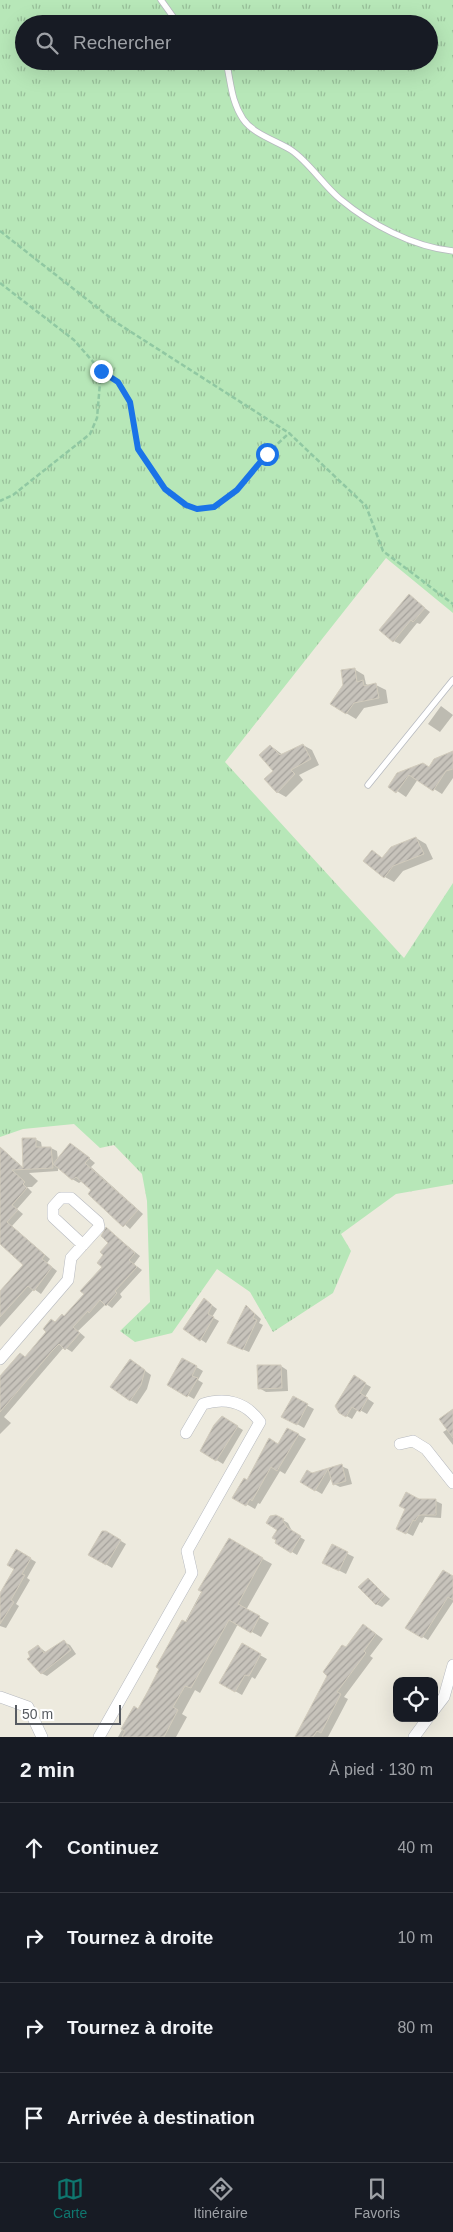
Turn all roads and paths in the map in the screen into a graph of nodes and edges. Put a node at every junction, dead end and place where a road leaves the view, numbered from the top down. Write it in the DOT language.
graph roads {
  1 [pos="161,0"];
  2 [pos="172,15"];
  3 [pos="227,70"];
  4 [pos="0,231"];
  5 [pos="453,252"];
  6 [pos="0,283"];
  7 [pos="101,371"];
  8 [pos="289,433"];
  9 [pos="0,501"];
  10 [pos="453,604"];
  11 [pos="453,680"];
  12 [pos="368,785"];
  13 [pos="83,1245"];
  14 [pos="0,1359"];
  15 [pos="186,1433"];
  16 [pos="400,1444"];
  17 [pos="453,1483"];
  18 [pos="453,1664"];
  19 [pos="0,1697"];
  20 [pos="449,1698"];
  21 [pos="438,1707"];
  22 [pos="425,1722"];
  23 [pos="42,1737"];
  24 [pos="99,1737"];
  25 [pos="414,1737"];
  1 -- 2 [label="lane"];
  3 -- 5 [label="lane"];
  4 -- 8 [label="path"];
  6 -- 7 [label="path"];
  7 -- 8 [label="path"];
  7 -- 9 [label="path"];
  8 -- 10 [label="path"];
  11 -- 12 [label="lane"];
  13 -- 14 [label="street"];
  15 -- 24 [label="street"];
  16 -- 17 [label="street"];
  18 -- 20 [label="street"];
  19 -- 23 [label="street"];
  20 -- 21 [label="street"];
  22 -- 25 [label="street"];
}
